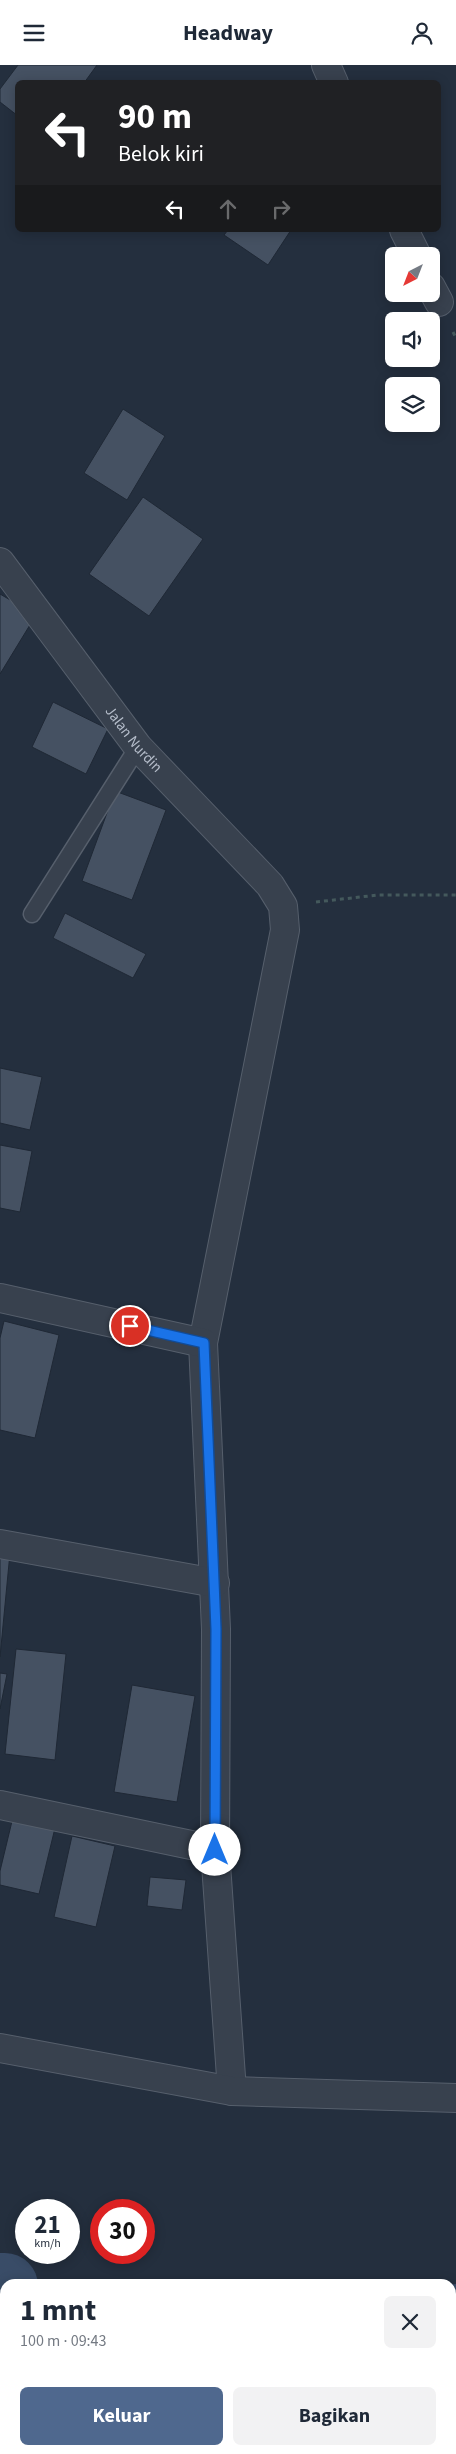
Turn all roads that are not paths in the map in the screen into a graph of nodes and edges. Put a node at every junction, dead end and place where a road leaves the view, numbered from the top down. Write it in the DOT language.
graph roads {
  1 [pos="326,65"];
  2 [pos="333,80"];
  3 [pos="405,232"];
  4 [pos="412,247"];
  5 [pos="0,562"];
  6 [pos="138,747"];
  7 [pos="32,915"];
  8 [pos="0,1298"];
  9 [pos="204,1343"];
  10 [pos="0,1544"];
  11 [pos="215,1583"];
  12 [pos="0,1805"];
  13 [pos="215,1850"];
  14 [pos="0,2048"];
  15 [pos="232,2091"];
  16 [pos="456,2098"];
  1 -- 2 [label="street"];
  3 -- 4 [label="street"];
  5 -- 6 [label="street, Jalan Nurdin"];
  6 -- 7 [label="lane"];
  6 -- 9 [label="street, Jalan Nurdin"];
  8 -- 9 [label="street"];
  9 -- 11 [label="street"];
  10 -- 11 [label="street"];
  11 -- 13 [label="street"];
  12 -- 13 [label="street"];
  13 -- 15 [label="street"];
  14 -- 15 [label="street"];
  15 -- 16 [label="street"];
}
